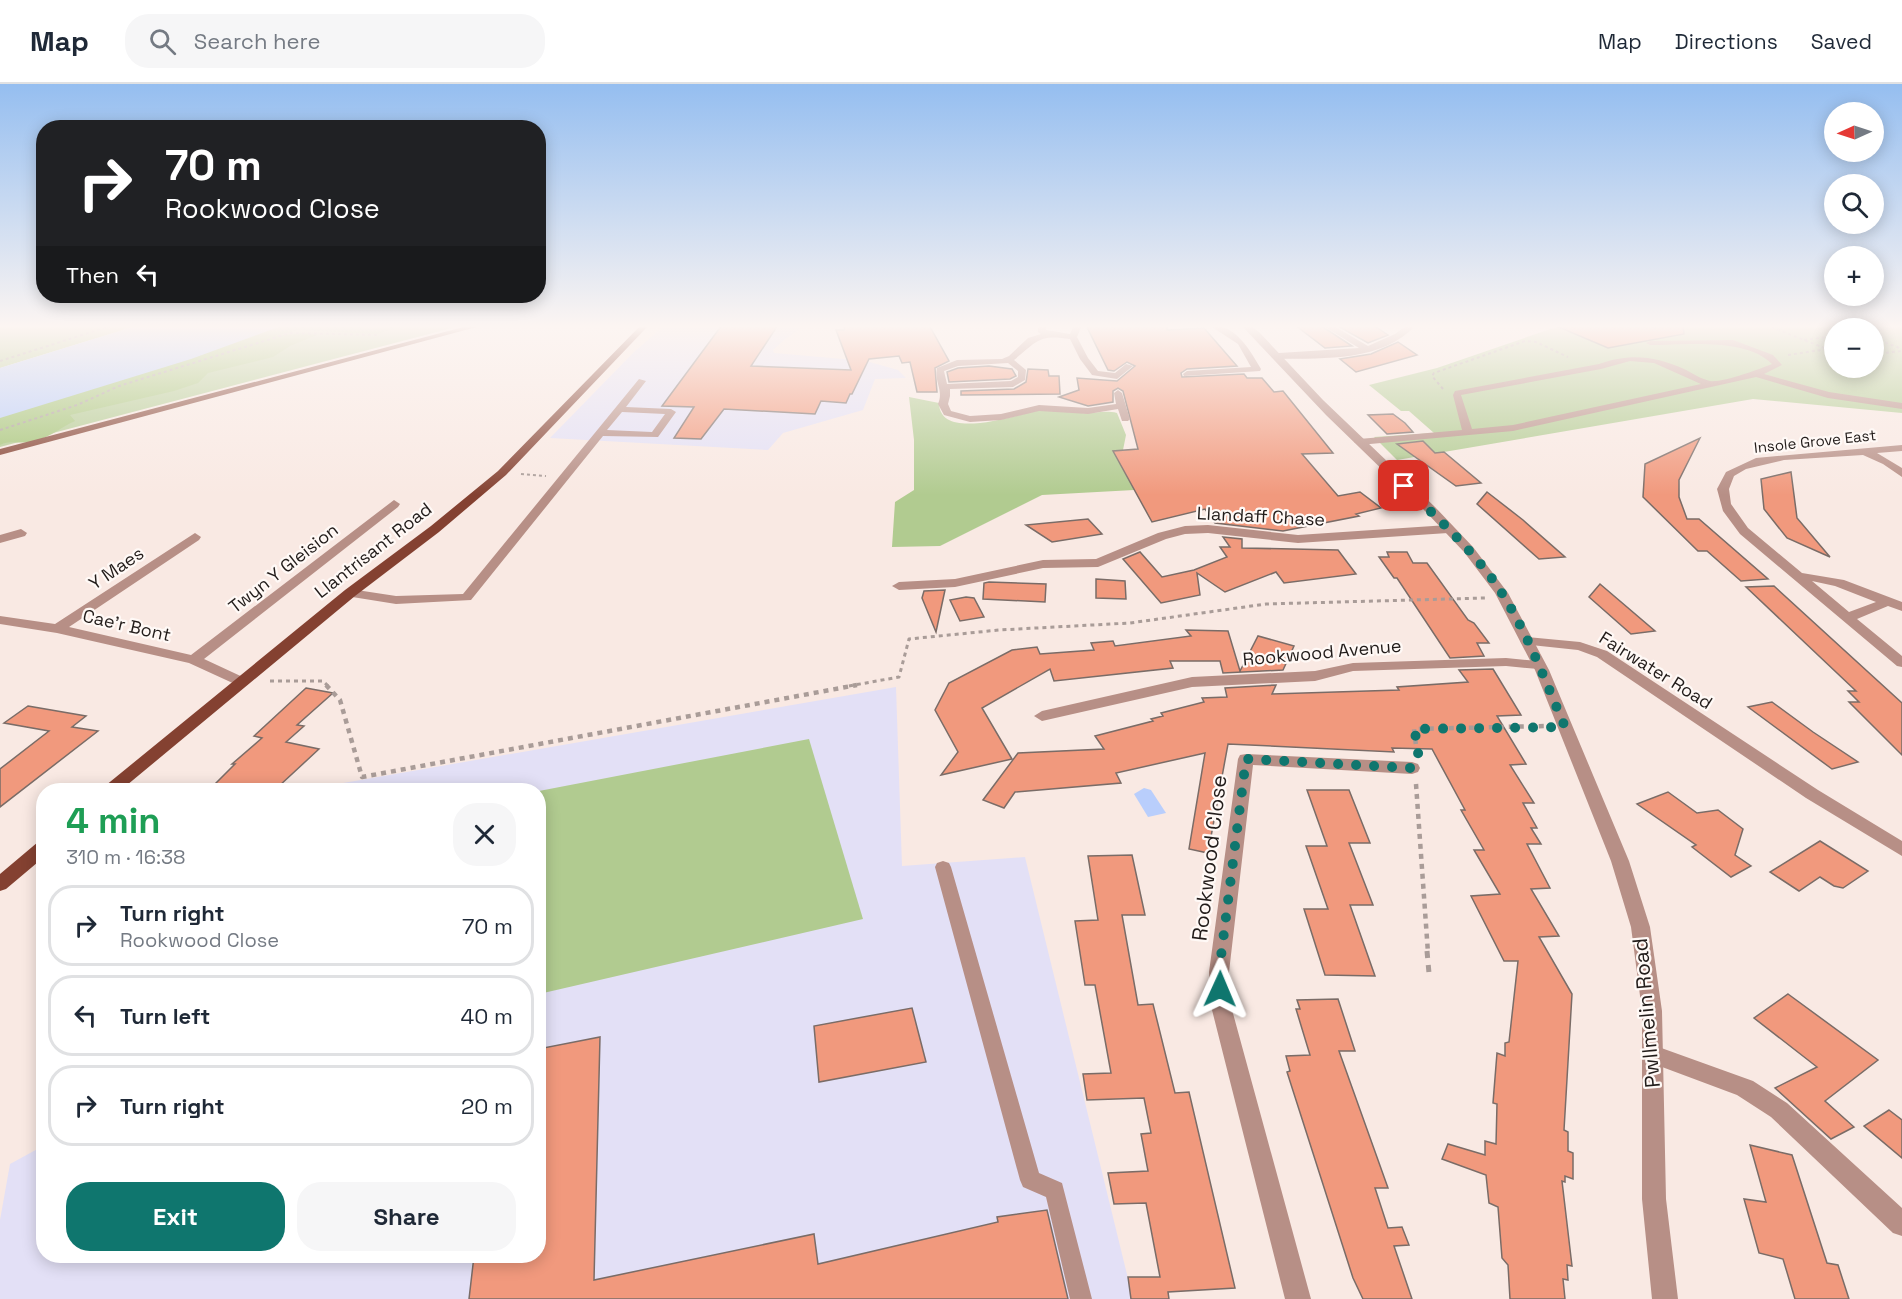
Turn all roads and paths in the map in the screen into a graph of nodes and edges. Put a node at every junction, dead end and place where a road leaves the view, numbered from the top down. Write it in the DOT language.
graph roads {
  1 [pos="642,381"];
  2 [pos="132,382"];
  3 [pos="266,382"];
  4 [pos="590,382"];
  5 [pos="943,382"];
  6 [pos="1018,382"];
  7 [pos="1301,382"];
  8 [pos="1438,382"];
  9 [pos="1517,382"];
  10 [pos="1703,382"];
  11 [pos="1719,382"];
  12 [pos="1782,382"];
  13 [pos="1708,384"];
  14 [pos="945,387"];
  15 [pos="1118,393"];
  16 [pos="1447,397"];
  17 [pos="1121,406"];
  18 [pos="1902,406"];
  19 [pos="620,409"];
  20 [pos="1125,419"];
  21 [pos="0,430"];
  22 [pos="601,433"];
  23 [pos="1468,433"];
  24 [pos="1359,442"];
  25 [pos="1902,448"];
  26 [pos="0,452"];
  27 [pos="1865,452"];
  28 [pos="1902,474"];
  29 [pos="394,504"];
  30 [pos="1448,529"];
  31 [pos="21,533"];
  32 [pos="195,537"];
  33 [pos="0,539"];
  34 [pos="1801,577"];
  35 [pos="899,586"];
  36 [pos="350,593"];
  37 [pos="1504,598"];
  38 [pos="1887,602"];
  39 [pos="1902,607"];
  40 [pos="1849,617"];
  41 [pos="0,620"];
  42 [pos="57,629"];
  43 [pos="1527,641"];
  44 [pos="194,660"];
  45 [pos="1902,663"];
  46 [pos="1538,665"];
  47 [pos="242,681"];
  48 [pos="1042,716"];
  49 [pos="1565,727"];
  50 [pos="1412,768"];
  51 [pos="119,783"];
  52 [pos="1902,849"];
  53 [pos="36,854"];
  54 [pos="943,867"];
  55 [pos="0,884"];
  56 [pos="1429,973"];
  57 [pos="1653,1054"];
  58 [pos="1902,1224"];
  59 [pos="1081,1299"];
  60 [pos="1298,1299"];
  61 [pos="1665,1299"];
  1 -- 19 [label="lane"];
  2 -- 21 [label="path"];
  3 -- 26 [label="main road"];
  4 -- 36 [label="main road, Llantrisant Road"];
  5 -- 14 [label="lane"];
  6 -- 14 [label="lane"];
  7 -- 24 [label="street"];
  8 -- 16 [label="path"];
  9 -- 23 [label="lane"];
  10 -- 13 [label="lane"];
  11 -- 13 [label="lane"];
  12 -- 18 [label="lane"];
  13 -- 23 [label="lane"];
  14 -- 17 [label="lane"];
  15 -- 17 [label="lane"];
  17 -- 20 [label="lane"];
  19 -- 22 [label="lane"];
  19 -- 22 [label="lane"];
  22 -- 36 [label="lane"];
  23 -- 24 [label="lane"];
  24 -- 30 [label="street"];
  25 -- 27 [label="street, Insole Grove East"];
  27 -- 28 [label="street"];
  27 -- 34 [label="street, Insole Grove East"];
  29 -- 44 [label="street, Twyn Y Gleision"];
  30 -- 35 [label="street, Llandaff Chase"];
  30 -- 37 [label="street"];
  31 -- 33 [label="street"];
  32 -- 42 [label="street, Y Maes"];
  34 -- 38 [label="street"];
  34 -- 40 [label="street"];
  36 -- 47 [label="main road, Llantrisant Road"];
  37 -- 43 [label="street"];
  37 -- 47 [label="path"];
  38 -- 39 [label="street"];
  38 -- 40 [label="street"];
  40 -- 45 [label="street"];
  41 -- 42 [label="street, Cae'r Bont"];
  42 -- 44 [label="street, Cae'r Bont"];
  43 -- 46 [label="street, Pwllmelin Road"];
  43 -- 52 [label="street, Fairwater Road"];
  44 -- 47 [label="street, Cae'r Bont"];
  46 -- 48 [label="street, Rookwood Avenue"];
  46 -- 49 [label="street, Pwllmelin Road"];
  47 -- 51 [label="main road, Llantrisant Road"];
  49 -- 50 [label="path"];
  49 -- 57 [label="street, Pwllmelin Road"];
  50 -- 56 [label="path"];
  50 -- 60 [label="street, Rookwood Close"];
  53 -- 55 [label="main road"];
  54 -- 59 [label="lane"];
  57 -- 58 [label="street"];
  57 -- 61 [label="street, Pwllmelin Road"];
}
